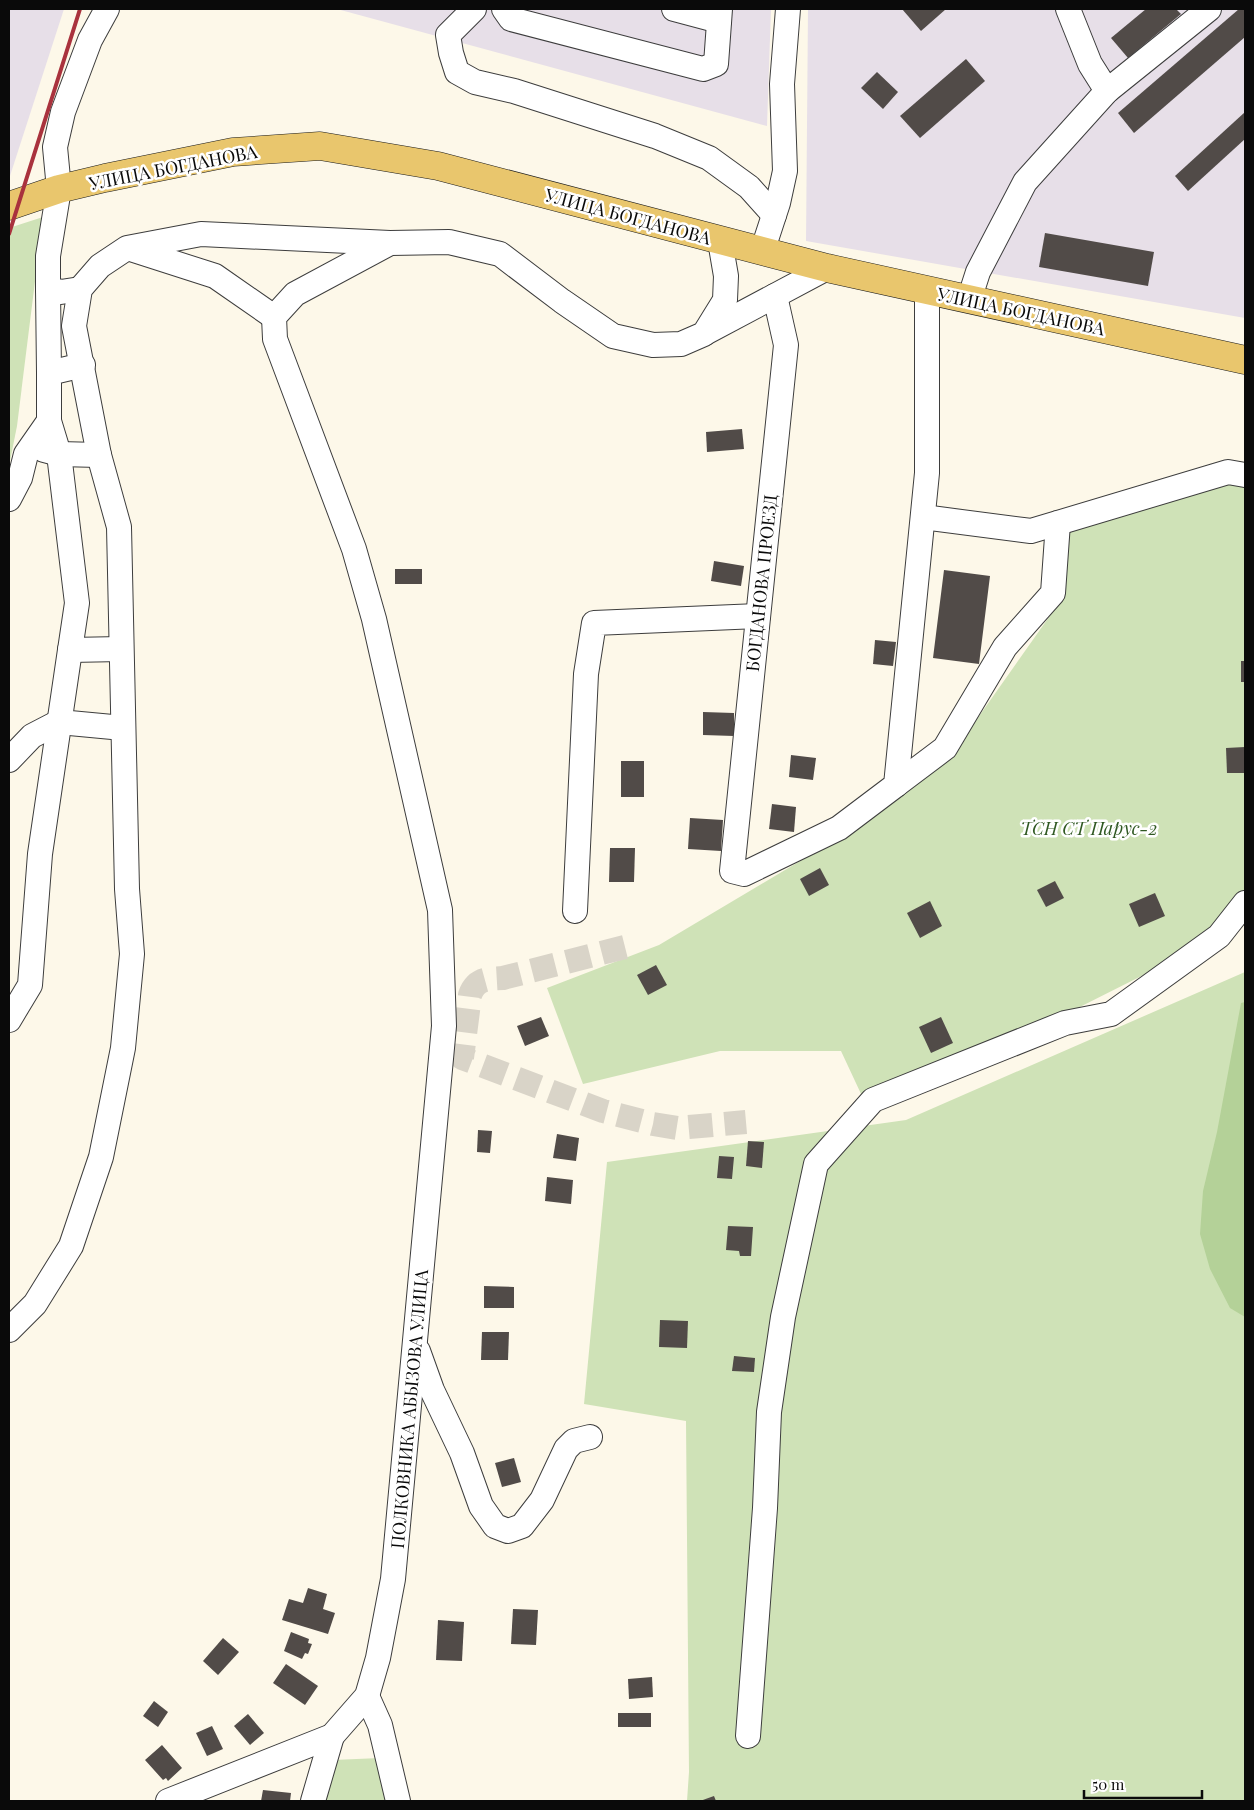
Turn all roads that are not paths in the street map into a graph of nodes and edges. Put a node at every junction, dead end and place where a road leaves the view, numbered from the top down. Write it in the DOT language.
graph roads {
  1 [pos="106,9"];
  2 [pos="504,9"];
  3 [pos="674,9"];
  4 [pos="788,9"];
  5 [pos="1209,9"];
  6 [pos="463,11"];
  7 [pos="1075,14"];
  8 [pos="719,15"];
  9 [pos="1107,92"];
  10 [pos="59,189"];
  11 [pos="9,206"];
  12 [pos="774,214"];
  13 [pos="720,241"];
  14 [pos="390,243"];
  15 [pos="127,248"];
  16 [pos="762,252"];
  17 [pos="827,268"];
  18 [pos="48,289"];
  19 [pos="80,290"];
  20 [pos="927,290"];
  21 [pos="775,296"];
  22 [pos="969,300"];
  23 [pos="274,316"];
  24 [pos="704,334"];
  25 [pos="1245,360"];
  26 [pos="83,366"];
  27 [pos="49,373"];
  28 [pos="49,421"];
  29 [pos="26,454"];
  30 [pos="59,454"];
  31 [pos="99,456"];
  32 [pos="1245,475"];
  33 [pos="9,499"];
  34 [pos="923,517"];
  35 [pos="1058,523"];
  36 [pos="758,616"];
  37 [pos="122,649"];
  38 [pos="70,650"];
  39 [pos="59,722"];
  40 [pos="123,728"];
  41 [pos="9,760"];
  42 [pos="896,785"];
  43 [pos="1245,903"];
  44 [pos="575,911"];
  45 [pos="9,1020"];
  46 [pos="9,1330"];
  47 [pos="415,1344"];
  48 [pos="590,1437"];
  49 [pos="366,1696"];
  50 [pos="332,1736"];
  51 [pos="748,1736"];
  52 [pos="180,1799"];
  53 [pos="313,1801"];
  54 [pos="398,1801"];
  1 -- 10 [label="street"];
  2 -- 8 [label="street"];
  3 -- 8 [label="street"];
  4 -- 12 [label="street"];
  5 -- 9 [label="street"];
  6 -- 12 [label="street"];
  7 -- 9 [label="street"];
  9 -- 22 [label="street"];
  10 -- 11 [label="main road, УЛИЦА БОГДАНОВА"];
  10 -- 13 [label="main road, УЛИЦА БОГДАНОВА"];
  10 -- 18 [label="street"];
  12 -- 16 [label="street"];
  13 -- 16 [label="main road, УЛИЦА БОГДАНОВА"];
  13 -- 24 [label="street"];
  14 -- 15 [label="street"];
  14 -- 23 [label="street"];
  14 -- 24 [label="street"];
  15 -- 19 [label="street"];
  15 -- 23 [label="street"];
  16 -- 17 [label="main road, УЛИЦА БОГДАНОВА"];
  17 -- 20 [label="main road, УЛИЦА БОГДАНОВА"];
  17 -- 21 [label="street"];
  18 -- 19 [label="street"];
  18 -- 27 [label="street"];
  19 -- 26 [label="street"];
  20 -- 22 [label="main road, УЛИЦА БОГДАНОВА"];
  20 -- 34 [label="street"];
  21 -- 24 [label="street"];
  21 -- 36 [label="street, БОГДАНОВА ПРОЕЗД"];
  22 -- 25 [label="main road, УЛИЦА БОГДАНОВА"];
  23 -- 47 [label="street, ПОЛКОВНИКА АБЫЗОВА УЛИЦА"];
  26 -- 27 [label="street"];
  26 -- 31 [label="street"];
  27 -- 28 [label="street"];
  28 -- 29 [label="street"];
  28 -- 30 [label="street"];
  29 -- 30 [label="street"];
  29 -- 33 [label="street"];
  30 -- 31 [label="street"];
  30 -- 38 [label="street"];
  31 -- 37 [label="street"];
  32 -- 35 [label="street"];
  34 -- 35 [label="street"];
  34 -- 42 [label="street"];
  35 -- 42 [label="street"];
  36 -- 42 [label="street, БОГДАНОВА ПРОЕЗД"];
  36 -- 44 [label="street"];
  37 -- 38 [label="street"];
  37 -- 40 [label="street"];
  38 -- 39 [label="street"];
  39 -- 40 [label="street"];
  39 -- 41 [label="street"];
  39 -- 45 [label="street"];
  40 -- 46 [label="street"];
  43 -- 51 [label="street"];
  47 -- 48 [label="street"];
  47 -- 49 [label="street, ПОЛКОВНИКА АБЫЗОВА УЛИЦА"];
  49 -- 50 [label="street, ПОЛКОВНИКА АБЫЗОВА УЛИЦА"];
  49 -- 54 [label="street"];
  50 -- 52 [label="street, ПОЛКОВНИКА АБЫЗОВА УЛИЦА"];
  50 -- 53 [label="street"];
}
